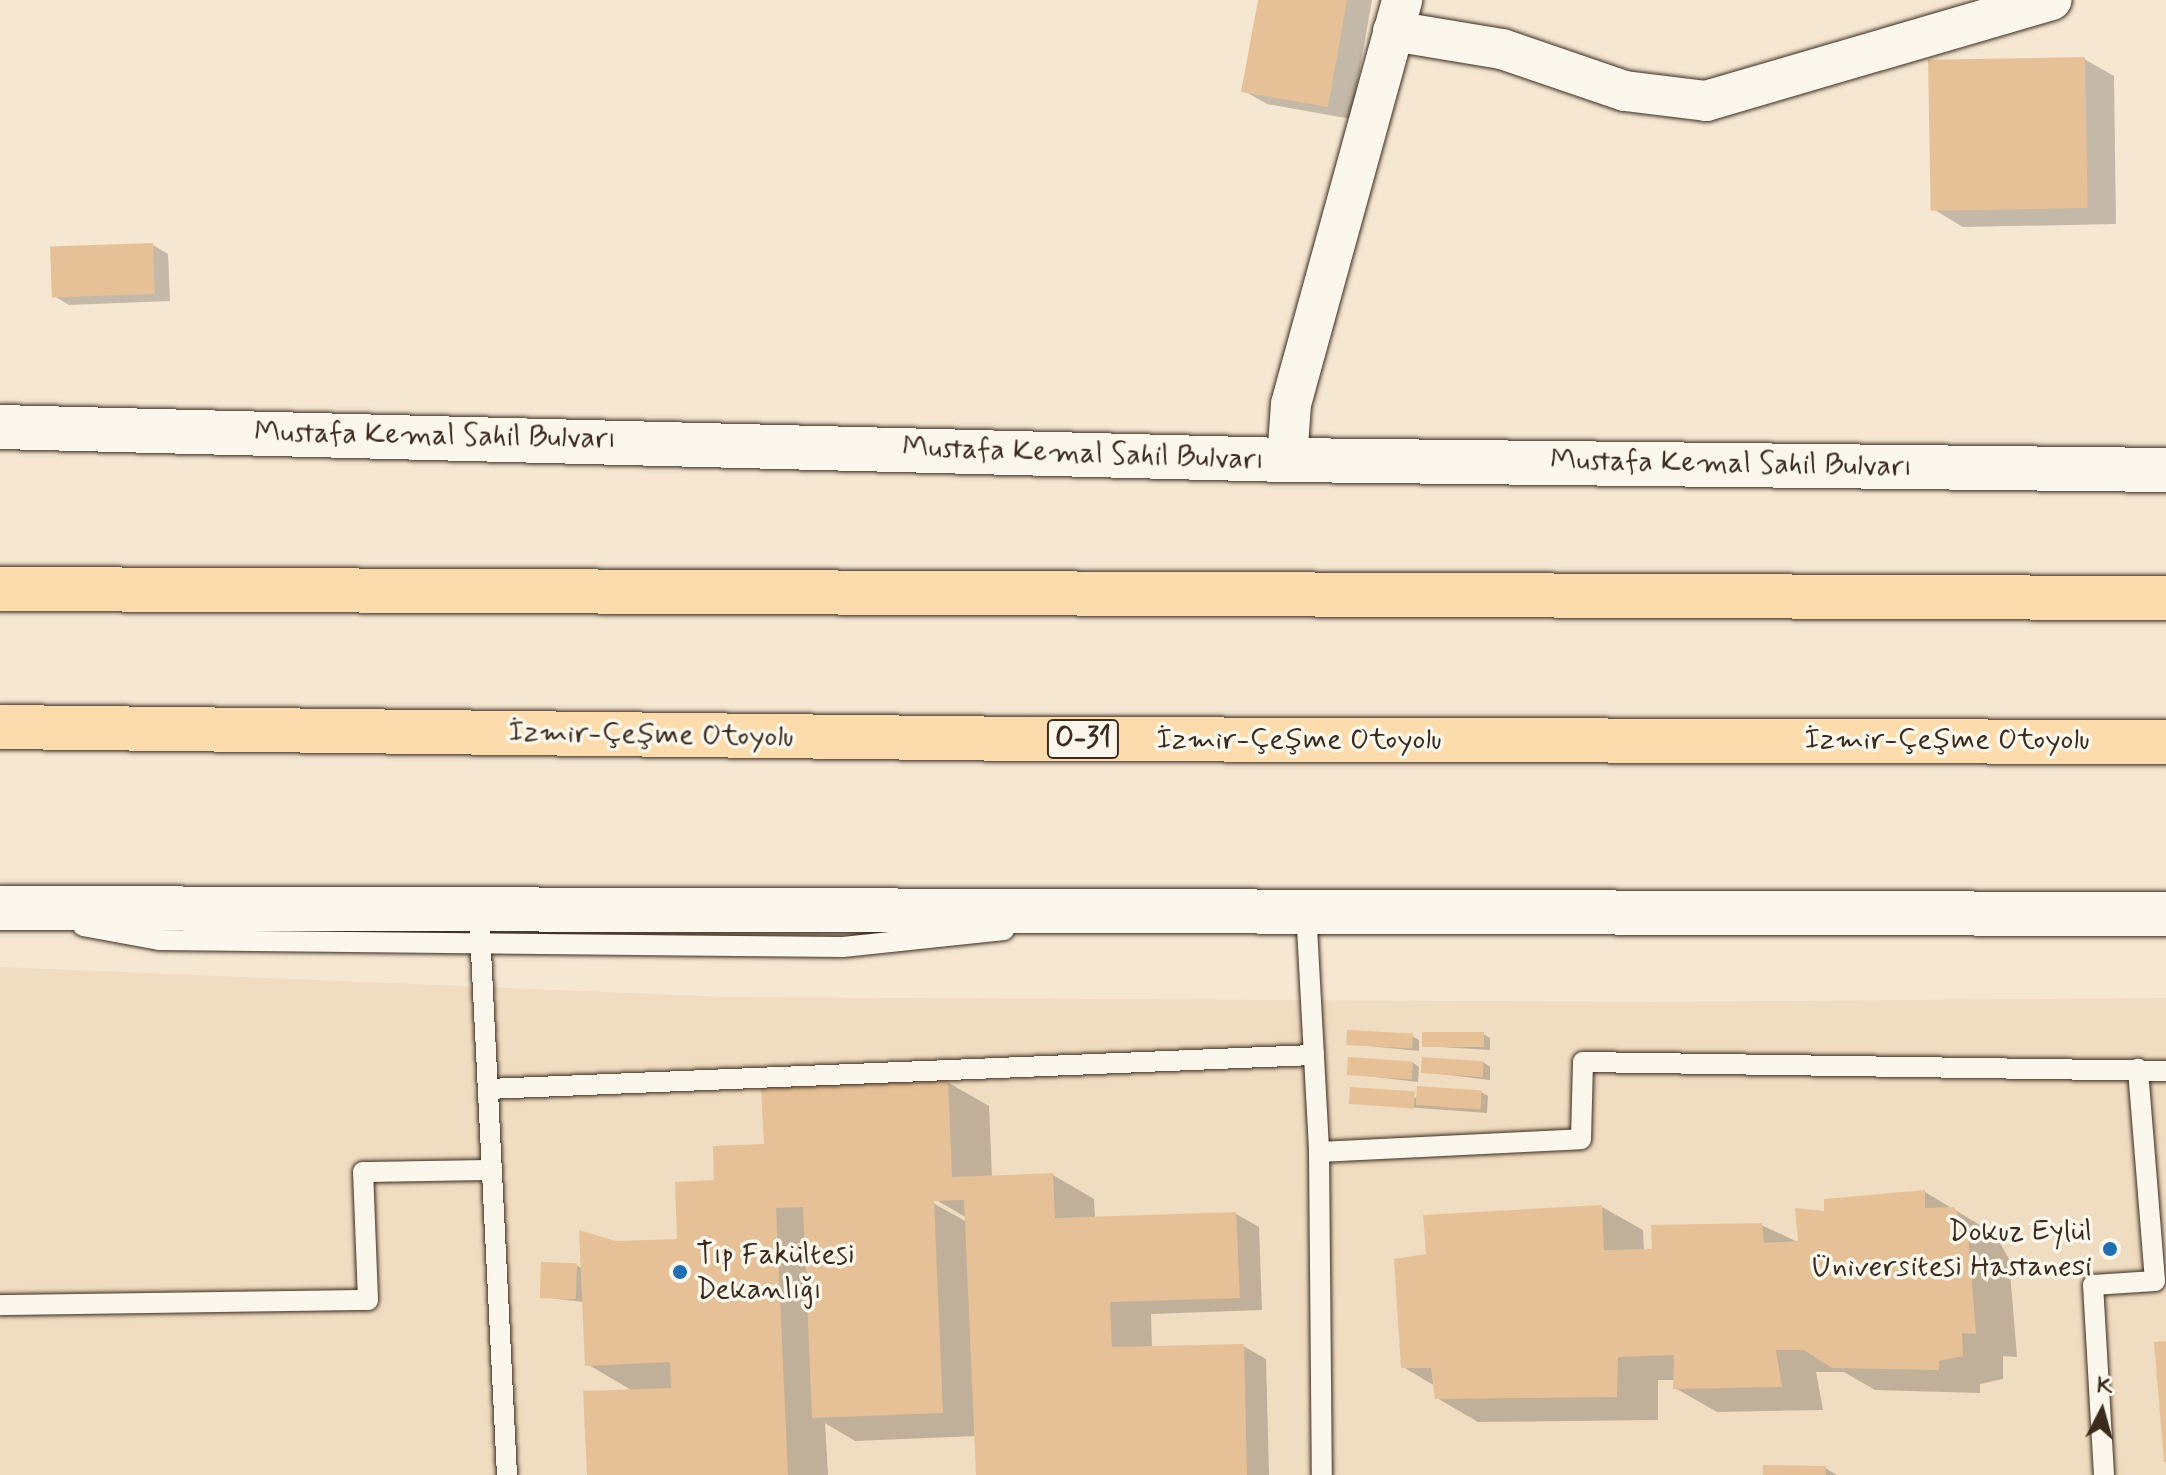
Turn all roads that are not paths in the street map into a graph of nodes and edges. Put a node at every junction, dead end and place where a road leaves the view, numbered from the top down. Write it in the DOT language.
graph roads {
  1 [pos="2052,0"];
  2 [pos="1398,16"];
  3 [pos="0,427"];
  4 [pos="1287,460"];
  5 [pos="2166,470"];
  6 [pos="0,589"];
  7 [pos="2166,598"];
  8 [pos="0,727"];
  9 [pos="2166,742"];
  10 [pos="1306,909"];
  11 [pos="0,910"];
  12 [pos="2166,914"];
  13 [pos="480,926"];
  14 [pos="1314,1055"];
  15 [pos="2138,1069"];
  16 [pos="2166,1071"];
  17 [pos="488,1089"];
  18 [pos="1319,1152"];
  19 [pos="492,1170"];
  20 [pos="2160,1281"];
  21 [pos="0,1305"];
  22 [pos="507,1475"];
  23 [pos="1322,1475"];
  24 [pos="2104,1475"];
  1 -- 2 [label="street"];
  2 -- 4 [label="street"];
  3 -- 4 [label="street, Mustafa Kemal Sahil Bulvarı"];
  4 -- 5 [label="street, Mustafa Kemal Sahil Bulvarı"];
  6 -- 7 [label="highway"];
  8 -- 9 [label="highway, İzmir-Çeşme Otoyolu / O-31"];
  10 -- 12 [label="street"];
  10 -- 13 [label="street"];
  10 -- 14 [label="lane"];
  11 -- 13 [label="street"];
  13 -- 17 [label="lane"];
  14 -- 17 [label="lane"];
  14 -- 18 [label="lane"];
  15 -- 16 [label="lane"];
  15 -- 18 [label="lane"];
  15 -- 20 [label="lane"];
  17 -- 19 [label="lane"];
  18 -- 23 [label="lane"];
  19 -- 21 [label="lane"];
  19 -- 22 [label="lane"];
  20 -- 24 [label="lane"];
}
